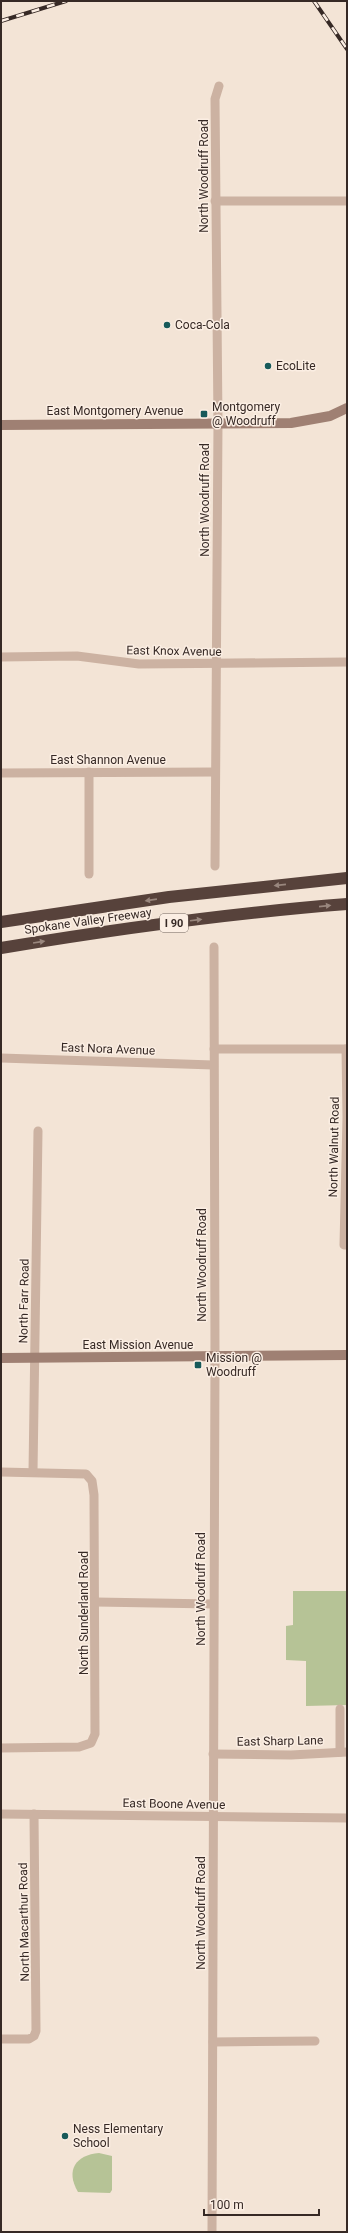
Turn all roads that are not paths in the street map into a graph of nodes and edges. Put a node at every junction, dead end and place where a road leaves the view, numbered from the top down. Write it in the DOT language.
graph roads {
  1 [pos="219,86"];
  2 [pos="215,200"];
  3 [pos="347,201"];
  4 [pos="347,408"];
  5 [pos="218,424"];
  6 [pos="1,425"];
  7 [pos="1,657"];
  8 [pos="347,662"];
  9 [pos="217,664"];
  10 [pos="89,772"];
  11 [pos="215,772"];
  12 [pos="1,773"];
  13 [pos="215,866"];
  14 [pos="89,874"];
  15 [pos="347,878"];
  16 [pos="347,904"];
  17 [pos="1,922"];
  18 [pos="214,946"];
  19 [pos="1,948"];
  20 [pos="214,1049"];
  21 [pos="346,1049"];
  22 [pos="1,1058"];
  23 [pos="213,1065"];
  24 [pos="38,1131"];
  25 [pos="345,1245"];
  26 [pos="347,1355"];
  27 [pos="1,1358"];
  28 [pos="35,1358"];
  29 [pos="215,1358"];
  30 [pos="1,1472"];
  31 [pos="33,1472"];
  32 [pos="96,1602"];
  33 [pos="213,1604"];
  34 [pos="340,1709"];
  35 [pos="1,1748"];
  36 [pos="344,1752"];
  37 [pos="214,1754"];
  38 [pos="1,1814"];
  39 [pos="34,1814"];
  40 [pos="214,1817"];
  41 [pos="347,1818"];
  42 [pos="1,2039"];
  43 [pos="315,2041"];
  44 [pos="213,2042"];
  45 [pos="212,2232"];
  1 -- 2 [label="street, North Woodruff Road"];
  2 -- 3 [label="street"];
  2 -- 5 [label="street, North Woodruff Road"];
  4 -- 5 [label="main road, East Montgomery Avenue"];
  5 -- 6 [label="main road, East Montgomery Avenue"];
  5 -- 9 [label="street, North Woodruff Road"];
  7 -- 9 [label="street, East Knox Avenue"];
  8 -- 9 [label="street, East Knox Avenue"];
  9 -- 11 [label="street, North Woodruff Road"];
  10 -- 11 [label="street, East Shannon Avenue"];
  10 -- 12 [label="street, East Shannon Avenue"];
  10 -- 14 [label="street"];
  11 -- 13 [label="street, North Woodruff Road"];
  15 -- 17 [label="highway, Spokane Valley Freeway / I 90, one-way"];
  19 -- 16 [label="highway, Spokane Valley Freeway / I 90, one-way"];
  18 -- 20 [label="street, North Woodruff Road"];
  20 -- 21 [label="street"];
  20 -- 23 [label="street, North Woodruff Road"];
  21 -- 25 [label="street, North Walnut Road"];
  22 -- 23 [label="street, East Nora Avenue"];
  23 -- 29 [label="street, North Woodruff Road"];
  24 -- 28 [label="street, North Farr Road"];
  26 -- 29 [label="main road, East Mission Avenue"];
  27 -- 28 [label="main road, East Mission Avenue"];
  28 -- 29 [label="main road, East Mission Avenue"];
  28 -- 31 [label="street, North Farr Road"];
  29 -- 33 [label="street, North Woodruff Road"];
  30 -- 31 [label="street"];
  31 -- 32 [label="street, North Sunderland Road"];
  32 -- 33 [label="street"];
  32 -- 35 [label="street, North Sunderland Road"];
  33 -- 37 [label="street, North Woodruff Road"];
  34 -- 36 [label="street"];
  36 -- 37 [label="street, East Sharp Lane"];
  37 -- 40 [label="street, North Woodruff Road"];
  38 -- 39 [label="street, East Boone Avenue"];
  39 -- 40 [label="street, East Boone Avenue"];
  39 -- 42 [label="street, North Macarthur Road"];
  40 -- 41 [label="street, East Boone Avenue"];
  40 -- 44 [label="street, North Woodruff Road"];
  43 -- 44 [label="street"];
  44 -- 45 [label="street, North Woodruff Road"];
}
